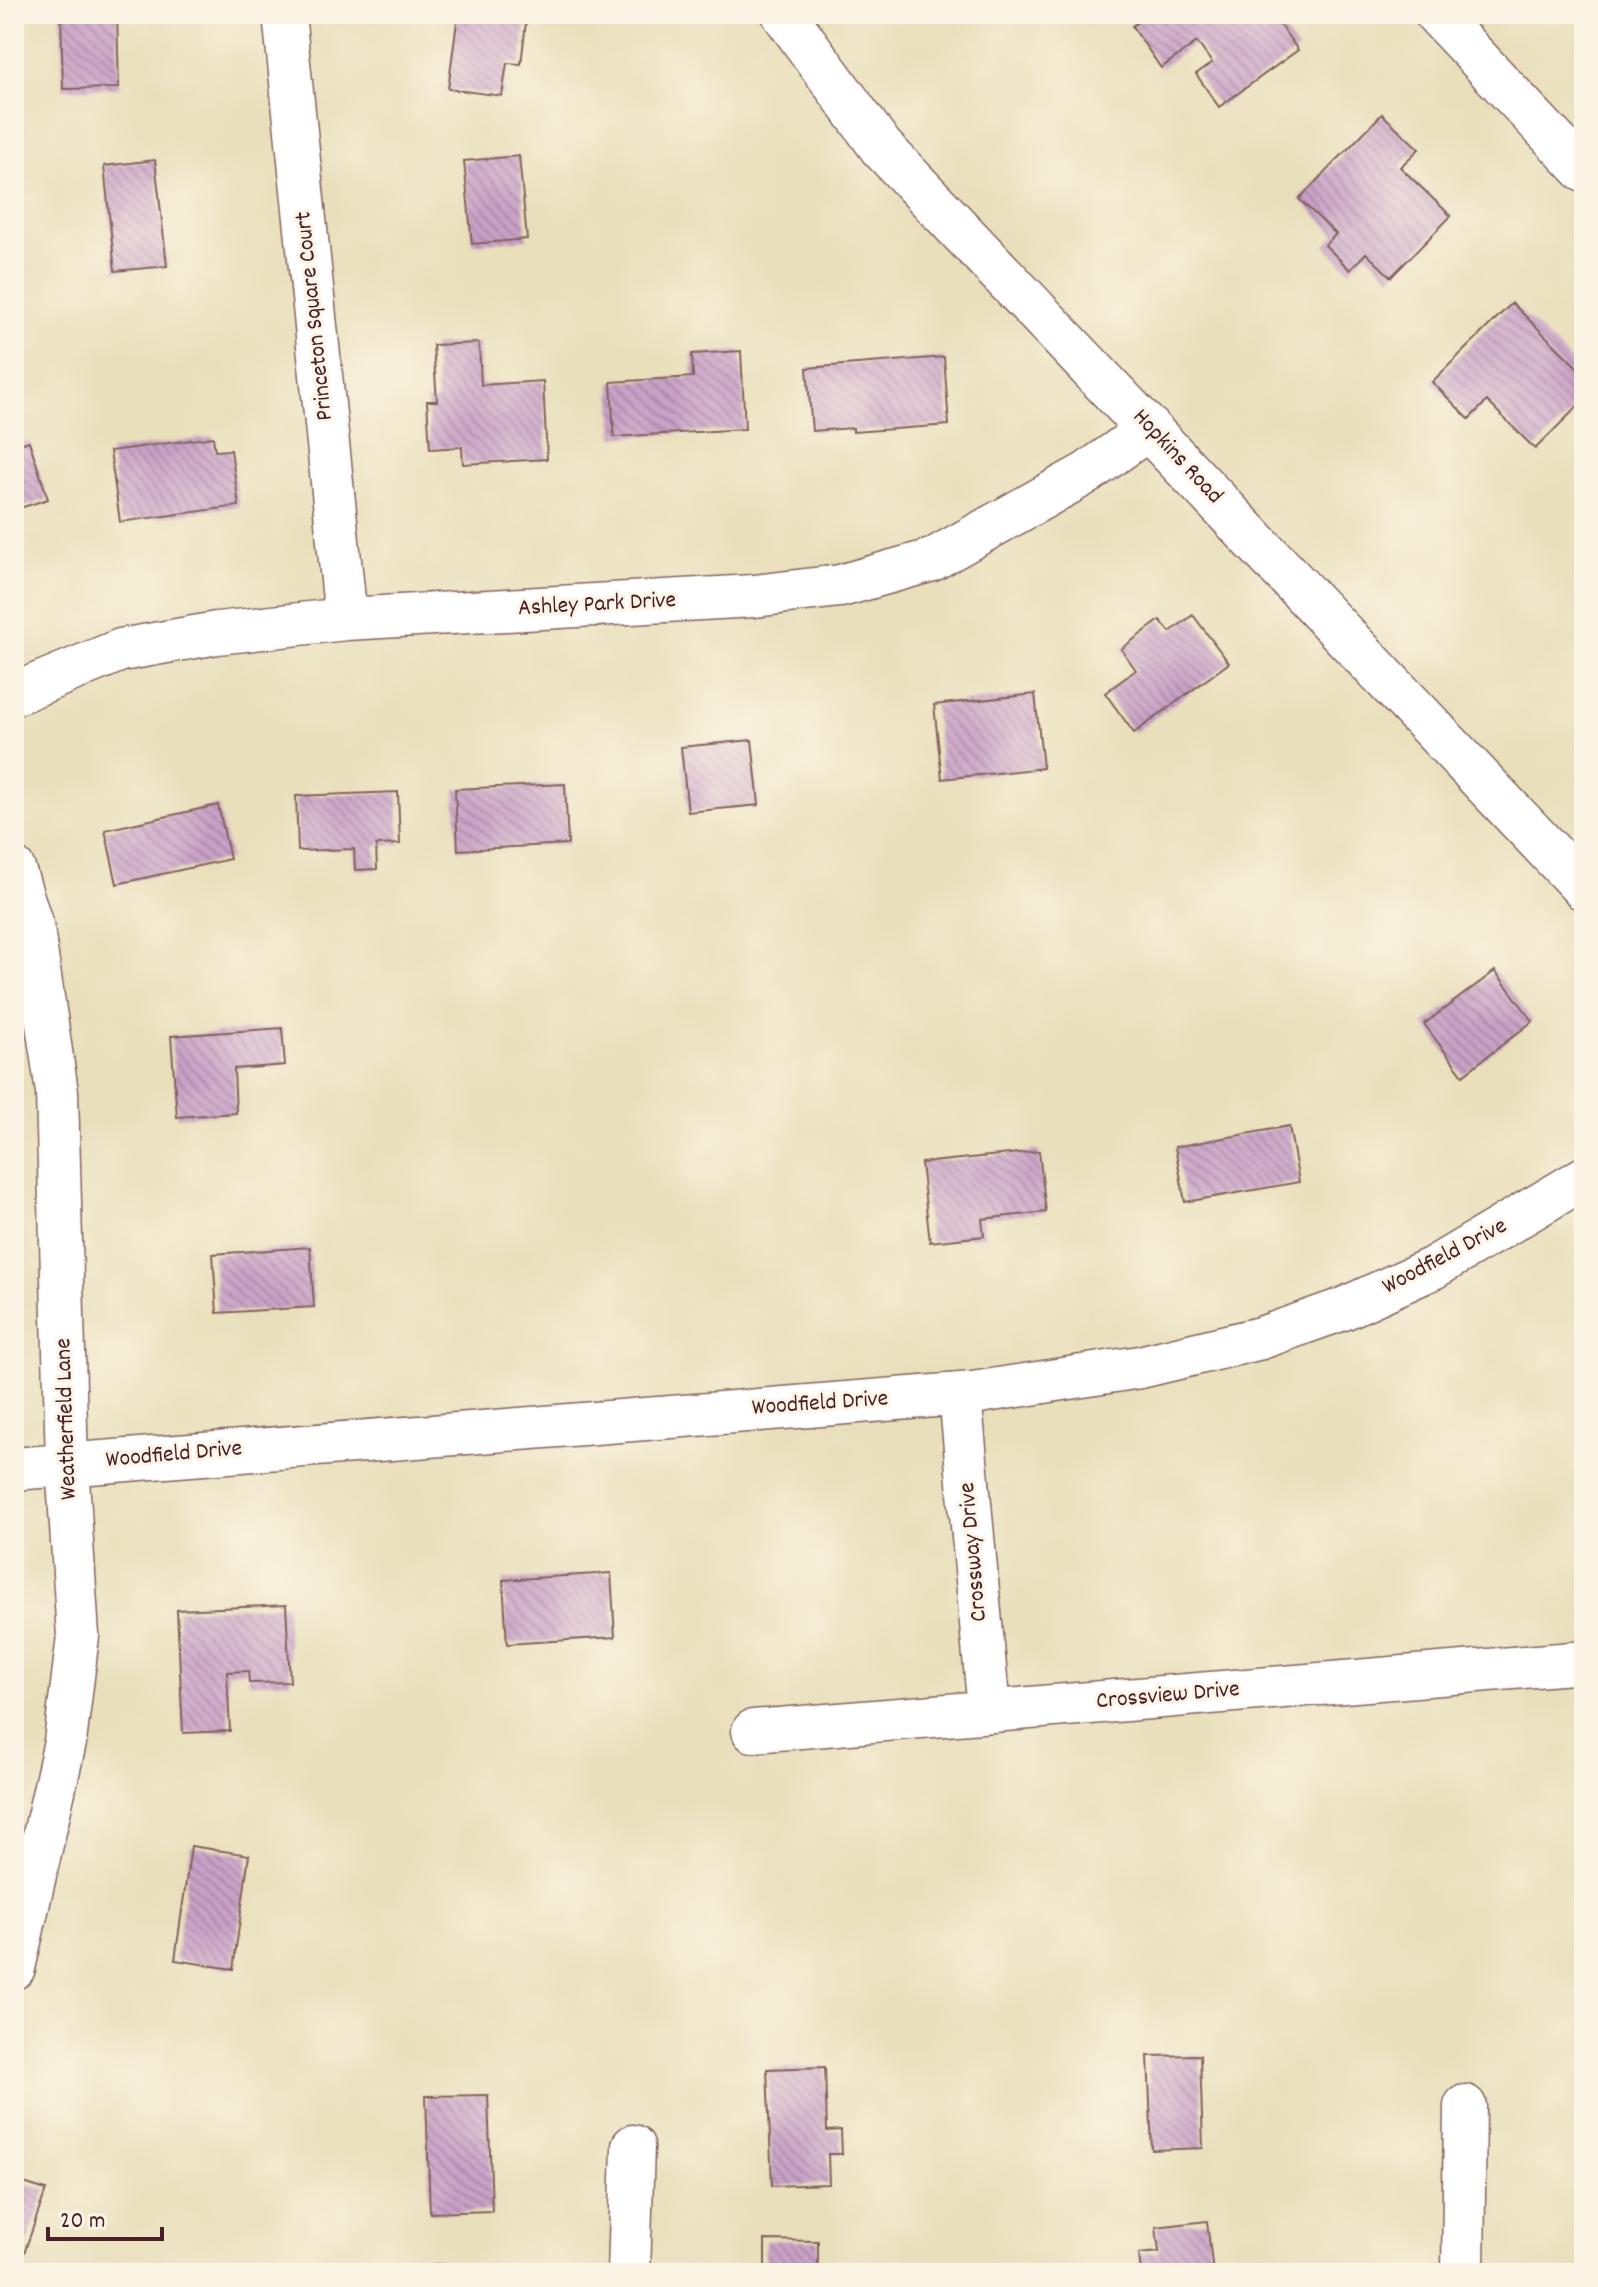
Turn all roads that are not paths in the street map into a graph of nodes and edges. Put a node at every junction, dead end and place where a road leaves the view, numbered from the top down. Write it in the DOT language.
graph roads {
  1 [pos="284,14"];
  2 [pos="784,14"];
  3 [pos="1436,14"];
  4 [pos="1584,171"];
  5 [pos="1150,428"];
  6 [pos="346,619"];
  7 [pos="14,694"];
  8 [pos="14,869"];
  9 [pos="1584,888"];
  10 [pos="1584,1178"];
  11 [pos="960,1394"];
  12 [pos="67,1463"];
  13 [pos="14,1469"];
  14 [pos="1584,1662"];
  15 [pos="989,1711"];
  16 [pos="753,1731"];
  17 [pos="14,1968"];
  18 [pos="1465,2106"];
  19 [pos="633,2146"];
  20 [pos="629,2273"];
  21 [pos="1463,2273"];
  1 -- 6 [label="street, Princeton Square Court"];
  2 -- 5 [label="main road, Hopkins Road"];
  3 -- 4 [label="street"];
  5 -- 6 [label="street, Ashley Park Drive"];
  5 -- 9 [label="main road, Hopkins Road"];
  6 -- 7 [label="street, Ashley Park Drive"];
  8 -- 12 [label="street, Weatherfield Lane"];
  10 -- 11 [label="street, Woodfield Drive"];
  11 -- 12 [label="street, Woodfield Drive"];
  11 -- 15 [label="street, Crossway Drive"];
  12 -- 13 [label="street, Woodfield Drive"];
  12 -- 17 [label="street, Weatherfield Lane"];
  14 -- 15 [label="street, Crossview Drive"];
  15 -- 16 [label="street, Crossview Drive"];
  18 -- 21 [label="street"];
  19 -- 20 [label="street"];
}
